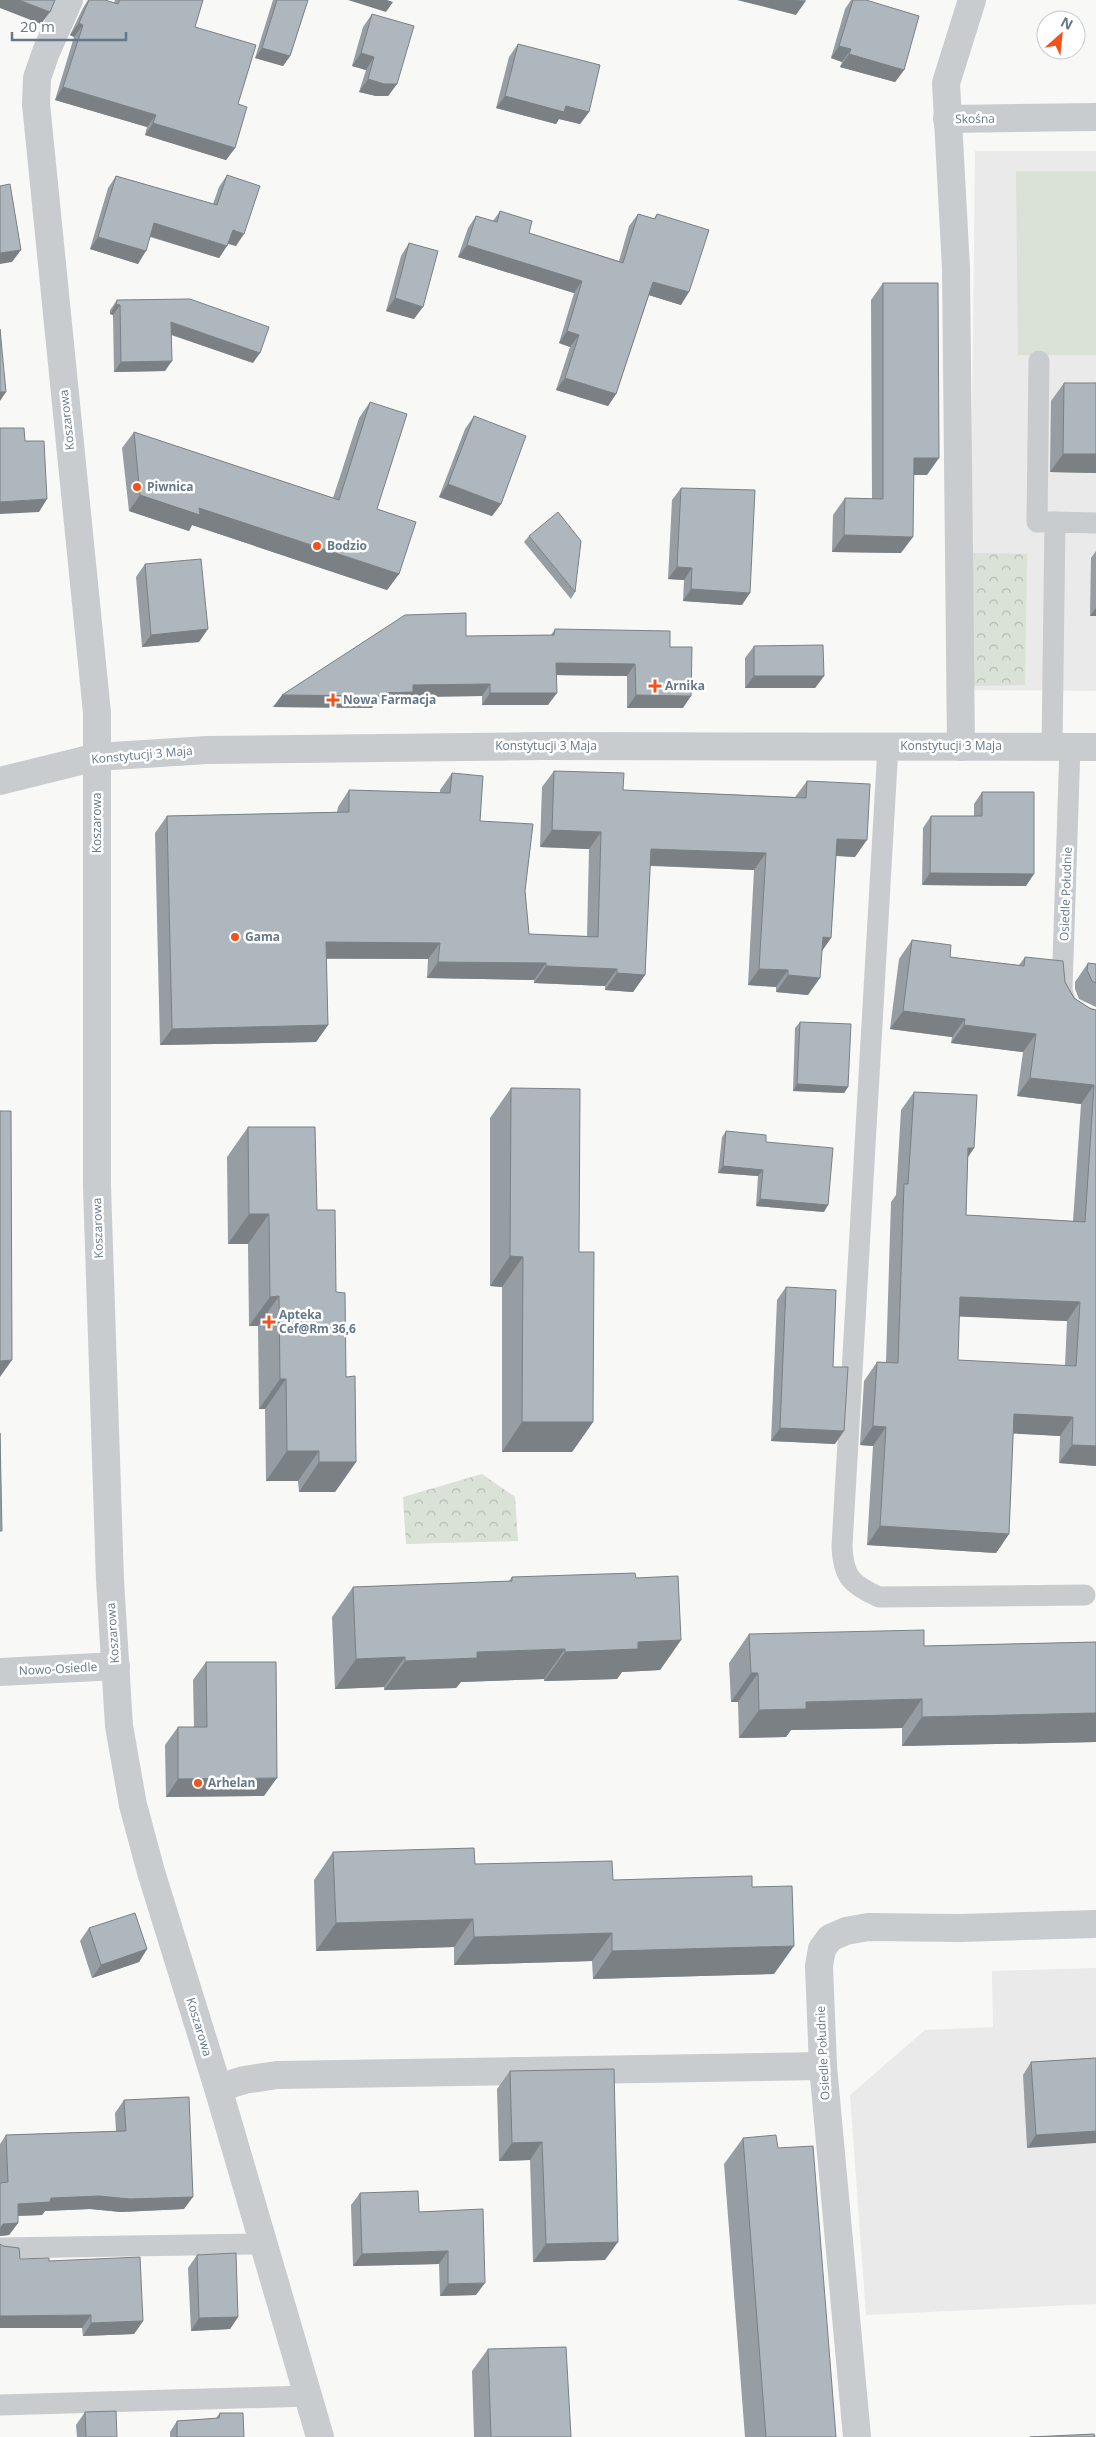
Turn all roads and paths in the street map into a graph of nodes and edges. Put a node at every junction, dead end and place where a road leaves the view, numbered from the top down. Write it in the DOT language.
graph roads {
  1 [pos="69,0"];
  2 [pos="972,0"];
  3 [pos="1096,116"];
  4 [pos="947,119"];
  5 [pos="1039,361"];
  6 [pos="1055,522"];
  7 [pos="1096,523"];
  8 [pos="888,746"];
  9 [pos="961,747"];
  10 [pos="1073,747"];
  11 [pos="97,757"];
  12 [pos="0,782"];
  13 [pos="1096,1020"];
  14 [pos="1085,1596"];
  15 [pos="116,1666"];
  16 [pos="0,1672"];
  17 [pos="1096,1924"];
  18 [pos="823,2066"];
  19 [pos="218,2088"];
  20 [pos="264,2244"];
  21 [pos="0,2248"];
  22 [pos="310,2396"];
  23 [pos="0,2405"];
  24 [pos="320,2437"];
  25 [pos="857,2437"];
  1 -- 11 [label="street, Koszarowa"];
  2 -- 4 [label="street, Skośna"];
  3 -- 4 [label="street, Skośna"];
  4 -- 9 [label="street"];
  5 -- 6 [label="lane"];
  6 -- 7 [label="lane"];
  6 -- 10 [label="lane"];
  8 -- 9 [label="street, Konstytucji 3 Maja"];
  8 -- 11 [label="street, Konstytucji 3 Maja"];
  8 -- 14 [label="lane"];
  9 -- 10 [label="street, Konstytucji 3 Maja"];
  10 -- 13 [label="lane, Osiedle Południe"];
  11 -- 12 [label="street, Konstytucji 3 Maja"];
  11 -- 15 [label="street, Koszarowa"];
  15 -- 16 [label="street, Nowo-Osiedle"];
  15 -- 19 [label="street, Koszarowa"];
  17 -- 18 [label="street, Osiedle Południe"];
  18 -- 19 [label="street"];
  18 -- 25 [label="street, Osiedle Południe"];
  19 -- 20 [label="street, Koszarowa"];
  20 -- 21 [label="lane"];
  20 -- 22 [label="street, Koszarowa"];
  22 -- 23 [label="lane"];
  22 -- 24 [label="street, Koszarowa"];
}
